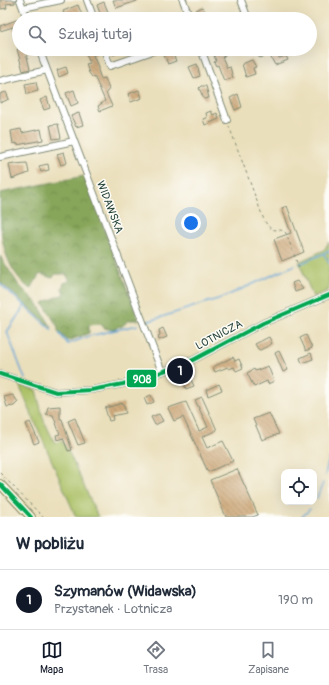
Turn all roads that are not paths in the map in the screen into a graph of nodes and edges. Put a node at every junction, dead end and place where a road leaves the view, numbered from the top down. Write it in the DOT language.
graph roads {
  1 [pos="20,0"];
  2 [pos="61,0"];
  3 [pos="87,0"];
  4 [pos="183,0"];
  5 [pos="241,0"];
  6 [pos="23,8"];
  7 [pos="24,12"];
  8 [pos="91,12"];
  9 [pos="187,12"];
  10 [pos="245,12"];
  11 [pos="42,56"];
  12 [pos="106,56"];
  13 [pos="139,56"];
  14 [pos="204,56"];
  15 [pos="47,70"];
  16 [pos="0,82"];
  17 [pos="227,120"];
  18 [pos="74,141"];
  19 [pos="0,157"];
  20 [pos="329,295"];
  21 [pos="162,372"];
  22 [pos="0,374"];
  23 [pos="0,484"];
  24 [pos="28,516"];
  1 -- 6 [label="street"];
  2 -- 6 [label="street"];
  3 -- 8 [label="street"];
  4 -- 9 [label="street"];
  5 -- 10 [label="street"];
  6 -- 7 [label="street"];
  11 -- 15 [label="street, WIDAWSKA"];
  12 -- 13 [label="street"];
  14 -- 17 [label="street"];
  15 -- 16 [label="street"];
  15 -- 18 [label="street, WIDAWSKA"];
  18 -- 19 [label="street"];
  18 -- 21 [label="street, WIDAWSKA"];
  20 -- 21 [label="street, LOTNICZA"];
  21 -- 22 [label="street, LOTNICZA"];
  23 -- 24 [label="main road"];
}
